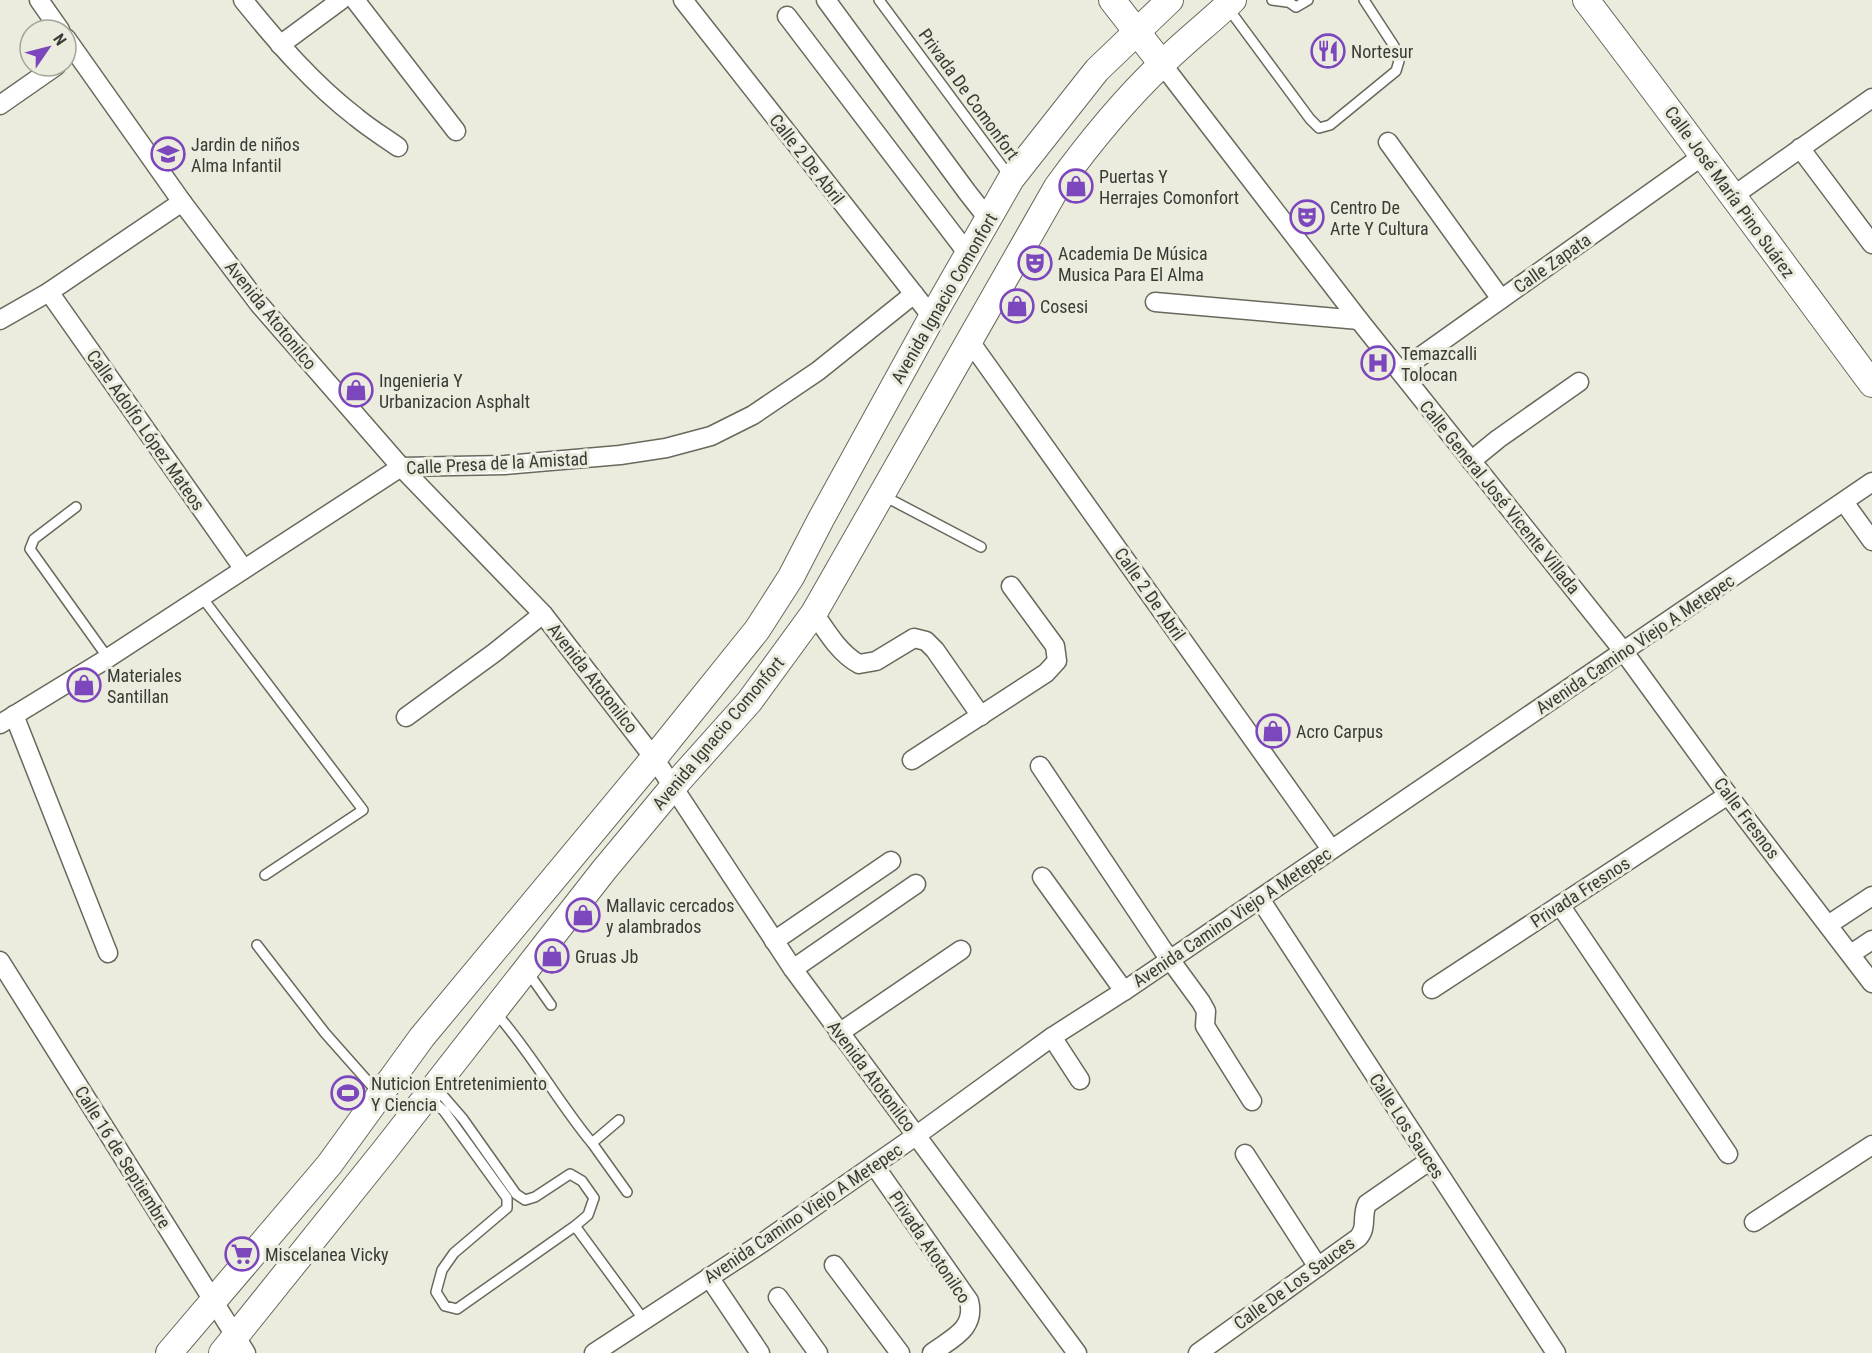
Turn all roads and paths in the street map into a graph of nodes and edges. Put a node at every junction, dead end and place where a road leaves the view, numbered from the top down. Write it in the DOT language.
graph roads {
  1 [pos="39,0"];
  2 [pos="243,0"];
  3 [pos="341,0"];
  4 [pos="355,0"];
  5 [pos="683,0"];
  6 [pos="826,0"];
  7 [pos="879,0"];
  8 [pos="1112,0"];
  9 [pos="1170,0"];
  10 [pos="1272,0"];
  11 [pos="1308,0"];
  12 [pos="1364,0"];
  13 [pos="1586,0"];
  14 [pos="1287,1"];
  15 [pos="1230,3"];
  16 [pos="787,16"];
  17 [pos="52,18"];
  18 [pos="1135,32"];
  19 [pos="280,45"];
  20 [pos="78,62"];
  21 [pos="1162,64"];
  22 [pos="39,78"];
  23 [pos="1872,98"];
  24 [pos="0,105"];
  25 [pos="456,131"];
  26 [pos="1388,142"];
  27 [pos="398,147"];
  28 [pos="1800,148"];
  29 [pos="1704,155"];
  30 [pos="1011,179"];
  31 [pos="1733,196"];
  32 [pos="182,201"];
  33 [pos="989,220"];
  34 [pos="1872,244"];
  35 [pos="968,254"];
  36 [pos="50,292"];
  37 [pos="914,294"];
  38 [pos="1501,299"];
  39 [pos="1155,302"];
  40 [pos="932,317"];
  41 [pos="0,320"];
  42 [pos="1359,320"];
  43 [pos="969,340"];
  44 [pos="1400,371"];
  45 [pos="1579,382"];
  46 [pos="1872,384"];
  47 [pos="1471,461"];
  48 [pos="401,467"];
  49 [pos="1872,482"];
  50 [pos="881,495"];
  51 [pos="1844,502"];
  52 [pos="76,507"];
  53 [pos="1872,542"];
  54 [pos="981,547"];
  55 [pos="243,568"];
  56 [pos="1011,586"];
  57 [pos="201,596"];
  58 [pos="814,613"];
  59 [pos="543,614"];
  60 [pos="1624,652"];
  61 [pos="108,658"];
  62 [pos="981,716"];
  63 [pos="406,717"];
  64 [pos="7,719"];
  65 [pos="654,758"];
  66 [pos="912,760"];
  67 [pos="1040,766"];
  68 [pos="673,787"];
  69 [pos="1728,795"];
  70 [pos="1331,849"];
  71 [pos="891,861"];
  72 [pos="265,875"];
  73 [pos="1042,877"];
  74 [pos="916,884"];
  75 [pos="1872,896"];
  76 [pos="1260,899"];
  77 [pos="1560,905"];
  78 [pos="1828,925"];
  79 [pos="1872,940"];
  80 [pos="774,941"];
  81 [pos="257,945"];
  82 [pos="962,950"];
  83 [pos="108,953"];
  84 [pos="1851,954"];
  85 [pos="1170,959"];
  86 [pos="0,961"];
  87 [pos="525,969"];
  88 [pos="793,969"];
  89 [pos="1872,983"];
  90 [pos="1432,989"];
  91 [pos="1124,991"];
  92 [pos="551,1005"];
  93 [pos="493,1010"];
  94 [pos="839,1033"];
  95 [pos="1052,1037"];
  96 [pos="1080,1080"];
  97 [pos="431,1091"];
  98 [pos="380,1095"];
  99 [pos="1252,1101"];
  100 [pos="619,1120"];
  101 [pos="917,1135"];
  102 [pos="592,1143"];
  103 [pos="1872,1145"];
  104 [pos="1245,1154"];
  105 [pos="1728,1154"];
  106 [pos="1429,1161"];
  107 [pos="874,1165"];
  108 [pos="627,1192"];
  109 [pos="1754,1222"];
  110 [pos="574,1227"];
  111 [pos="834,1265"];
  112 [pos="1318,1267"];
  113 [pos="709,1277"];
  114 [pos="778,1297"];
  115 [pos="213,1302"];
  116 [pos="644,1320"];
  117 [pos="235,1348"];
  118 [pos="169,1353"];
  119 [pos="594,1353"];
  120 [pos="760,1353"];
  121 [pos="818,1353"];
  122 [pos="900,1353"];
  123 [pos="933,1353"];
  124 [pos="1077,1353"];
  125 [pos="1198,1353"];
  126 [pos="1556,1353"];
  1 -- 17 [label="street"];
  2 -- 19 [label="street"];
  3 -- 19 [label="street"];
  4 -- 25 [label="street"];
  5 -- 37 [label="street, Calle 2 De Abril"];
  6 -- 33 [label="street"];
  7 -- 30 [label="lane, Privada De Comonfort"];
  8 -- 18 [label="main road, Calle General José Vicente Villada"];
  9 -- 18 [label="main road, Avenida Ignacio Comonfort"];
  10 -- 14 [label="lane"];
  11 -- 14 [label="lane"];
  12 -- 15 [label="lane"];
  13 -- 29 [label="main road, Calle José María Pino Suárez"];
  15 -- 21 [label="main road, Avenida Ignacio Comonfort"];
  16 -- 35 [label="street"];
  18 -- 21 [label="main road, Calle General José Vicente Villada"];
  18 -- 30 [label="main road, Avenida Ignacio Comonfort"];
  19 -- 27 [label="street"];
  20 -- 32 [label="street, Avenida Atotonilco"];
  21 -- 42 [label="street, Calle General José Vicente Villada"];
  21 -- 43 [label="main road, Avenida Ignacio Comonfort"];
  22 -- 24 [label="street"];
  23 -- 28 [label="street"];
  26 -- 38 [label="street"];
  28 -- 31 [label="street"];
  28 -- 34 [label="street"];
  29 -- 31 [label="main road, Calle José María Pino Suárez"];
  29 -- 38 [label="street, Calle Zapata"];
  30 -- 33 [label="main road, Avenida Ignacio Comonfort"];
  31 -- 46 [label="main road, Calle José María Pino Suárez"];
  32 -- 36 [label="street"];
  32 -- 48 [label="street, Avenida Atotonilco"];
  33 -- 35 [label="main road, Avenida Ignacio Comonfort"];
  35 -- 40 [label="main road, Avenida Ignacio Comonfort"];
  36 -- 41 [label="street"];
  36 -- 55 [label="street, Calle Adolfo López Mateos"];
  37 -- 40 [label="street, Calle 2 De Abril"];
  37 -- 48 [label="street, Calle Presa de la Amistad"];
  38 -- 44 [label="street, Calle Zapata"];
  39 -- 42 [label="street"];
  40 -- 65 [label="main road, Avenida Ignacio Comonfort"];
  42 -- 44 [label="street, Calle General José Vicente Villada"];
  43 -- 50 [label="main road, Avenida Ignacio Comonfort"];
  43 -- 70 [label="street, Calle 2 De Abril"];
  44 -- 47 [label="street, Calle General José Vicente Villada"];
  45 -- 47 [label="street"];
  47 -- 60 [label="street, Calle General José Vicente Villada"];
  48 -- 55 [label="street, Calle Presa de la Amistad"];
  48 -- 59 [label="street, Avenida Atotonilco"];
  49 -- 51 [label="street, Avenida Camino Viejo A Metepec"];
  50 -- 54 [label="lane"];
  50 -- 58 [label="main road, Avenida Ignacio Comonfort"];
  51 -- 53 [label="street"];
  51 -- 60 [label="street, Avenida Camino Viejo A Metepec"];
  52 -- 61 [label="lane"];
  55 -- 57 [label="street, Calle Presa de la Amistad"];
  56 -- 62 [label="street"];
  57 -- 61 [label="street, Calle Presa de la Amistad"];
  57 -- 72 [label="lane"];
  58 -- 62 [label="street"];
  58 -- 68 [label="main road, Avenida Ignacio Comonfort"];
  59 -- 63 [label="street"];
  59 -- 65 [label="street, Avenida Atotonilco"];
  60 -- 69 [label="street, Calle Fresnos"];
  60 -- 70 [label="street, Avenida Camino Viejo A Metepec"];
  61 -- 64 [label="street, Calle Presa de la Amistad"];
  62 -- 66 [label="street"];
  64 -- 83 [label="street"];
  65 -- 68 [label="street, Avenida Atotonilco"];
  65 -- 98 [label="main road, Avenida Ignacio Comonfort"];
  67 -- 85 [label="street"];
  68 -- 80 [label="street, Avenida Atotonilco"];
  68 -- 87 [label="main road, Avenida Ignacio Comonfort"];
  69 -- 77 [label="street, Privada Fresnos"];
  69 -- 78 [label="street, Calle Fresnos"];
  70 -- 76 [label="street, Avenida Camino Viejo A Metepec"];
  71 -- 80 [label="street"];
  73 -- 91 [label="street"];
  74 -- 88 [label="street"];
  75 -- 78 [label="street"];
  76 -- 85 [label="street, Avenida Camino Viejo A Metepec"];
  76 -- 106 [label="street, Calle Los Sauces"];
  77 -- 90 [label="street, Privada Fresnos"];
  77 -- 105 [label="street"];
  78 -- 84 [label="street, Calle Fresnos"];
  79 -- 84 [label="street"];
  80 -- 88 [label="street, Avenida Atotonilco"];
  81 -- 98 [label="lane"];
  82 -- 94 [label="street"];
  84 -- 89 [label="street, Calle Fresnos"];
  85 -- 91 [label="street, Avenida Camino Viejo A Metepec"];
  85 -- 99 [label="street"];
  86 -- 115 [label="street, Calle 16 de Septiembre"];
  87 -- 92 [label="lane"];
  87 -- 93 [label="main road, Avenida Ignacio Comonfort"];
  88 -- 94 [label="street, Avenida Atotonilco"];
  91 -- 95 [label="street, Avenida Camino Viejo A Metepec"];
  93 -- 97 [label="main road, Avenida Ignacio Comonfort"];
  93 -- 102 [label="lane"];
  94 -- 101 [label="street, Avenida Atotonilco"];
  95 -- 96 [label="street"];
  95 -- 101 [label="street, Avenida Camino Viejo A Metepec"];
  97 -- 110 [label="lane"];
  97 -- 110 [label="lane"];
  97 -- 117 [label="main road, Avenida Ignacio Comonfort"];
  98 -- 115 [label="main road, Avenida Ignacio Comonfort"];
  100 -- 102 [label="lane"];
  101 -- 107 [label="street, Avenida Camino Viejo A Metepec"];
  101 -- 124 [label="street, Avenida Atotonilco"];
  102 -- 108 [label="lane"];
  103 -- 109 [label="street"];
  104 -- 112 [label="street"];
  106 -- 112 [label="street, Calle De Los Sauces"];
  106 -- 126 [label="street, Calle Los Sauces"];
  107 -- 113 [label="street, Avenida Camino Viejo A Metepec"];
  107 -- 123 [label="street, Privada Atotonilco"];
  110 -- 116 [label="lane"];
  111 -- 122 [label="street"];
  112 -- 125 [label="street, Calle De Los Sauces"];
  113 -- 116 [label="street, Avenida Camino Viejo A Metepec"];
  113 -- 120 [label="street"];
  114 -- 121 [label="street"];
  115 -- 117 [label="street, Calle 16 de Septiembre"];
  115 -- 118 [label="main road, Avenida Ignacio Comonfort"];
  116 -- 119 [label="street, Avenida Camino Viejo A Metepec"];
}
